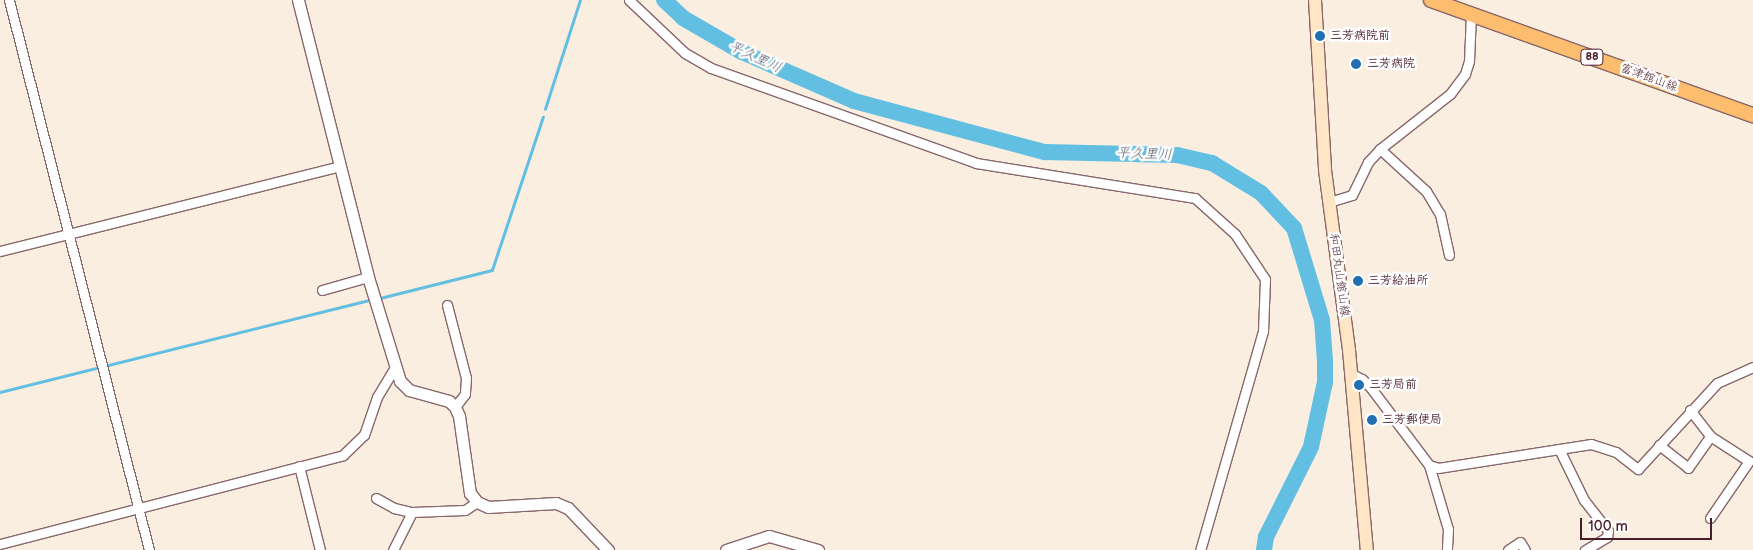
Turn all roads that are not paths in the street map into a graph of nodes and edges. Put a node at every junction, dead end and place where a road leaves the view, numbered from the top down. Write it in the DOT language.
graph roads {
  1 [pos="9,0"];
  2 [pos="298,0"];
  3 [pos="629,0"];
  4 [pos="1315,0"];
  5 [pos="1431,0"];
  6 [pos="1472,14"];
  7 [pos="1753,115"];
  8 [pos="1380,149"];
  9 [pos="340,166"];
  10 [pos="1329,202"];
  11 [pos="70,234"];
  12 [pos="0,251"];
  13 [pos="1449,256"];
  14 [pos="368,277"];
  15 [pos="322,290"];
  16 [pos="447,305"];
  17 [pos="1753,368"];
  18 [pos="394,370"];
  19 [pos="1350,374"];
  20 [pos="454,407"];
  21 [pos="1690,410"];
  22 [pos="1710,436"];
  23 [pos="1659,445"];
  24 [pos="1559,449"];
  25 [pos="299,466"];
  26 [pos="1429,466"];
  27 [pos="376,498"];
  28 [pos="477,502"];
  29 [pos="140,510"];
  30 [pos="412,512"];
  31 [pos="1710,518"];
  32 [pos="0,544"];
  33 [pos="149,550"];
  34 [pos="320,550"];
  35 [pos="393,550"];
  36 [pos="608,550"];
  37 [pos="726,550"];
  38 [pos="818,550"];
  39 [pos="1200,550"];
  40 [pos="1367,550"];
  41 [pos="1447,550"];
  42 [pos="1508,550"];
  43 [pos="1525,550"];
  44 [pos="1585,550"];
  1 -- 11 [label="street"];
  2 -- 9 [label="street"];
  3 -- 39 [label="street"];
  4 -- 10 [label="main road, 和田丸山館山線"];
  5 -- 6 [label="main road, 富津館山線 / 88"];
  6 -- 7 [label="main road, 富津館山線 / 88"];
  6 -- 8 [label="street"];
  8 -- 10 [label="street"];
  8 -- 13 [label="street"];
  9 -- 11 [label="street"];
  9 -- 14 [label="street"];
  10 -- 19 [label="main road, 和田丸山館山線"];
  11 -- 12 [label="street"];
  11 -- 29 [label="street"];
  14 -- 15 [label="street"];
  14 -- 18 [label="street"];
  16 -- 20 [label="street"];
  17 -- 21 [label="street"];
  18 -- 20 [label="street"];
  18 -- 25 [label="street"];
  19 -- 26 [label="street"];
  19 -- 40 [label="main road, 和田丸山館山線"];
  20 -- 28 [label="street"];
  21 -- 22 [label="street"];
  21 -- 23 [label="street"];
  22 -- 23 [label="street"];
  22 -- 31 [label="street"];
  23 -- 24 [label="street"];
  24 -- 26 [label="street"];
  24 -- 44 [label="street"];
  25 -- 29 [label="street"];
  25 -- 34 [label="street"];
  26 -- 41 [label="street"];
  27 -- 30 [label="street"];
  28 -- 30 [label="street"];
  28 -- 36 [label="street"];
  29 -- 32 [label="street"];
  29 -- 33 [label="street"];
  30 -- 35 [label="street"];
  37 -- 38 [label="street"];
  42 -- 43 [label="street"];
}
